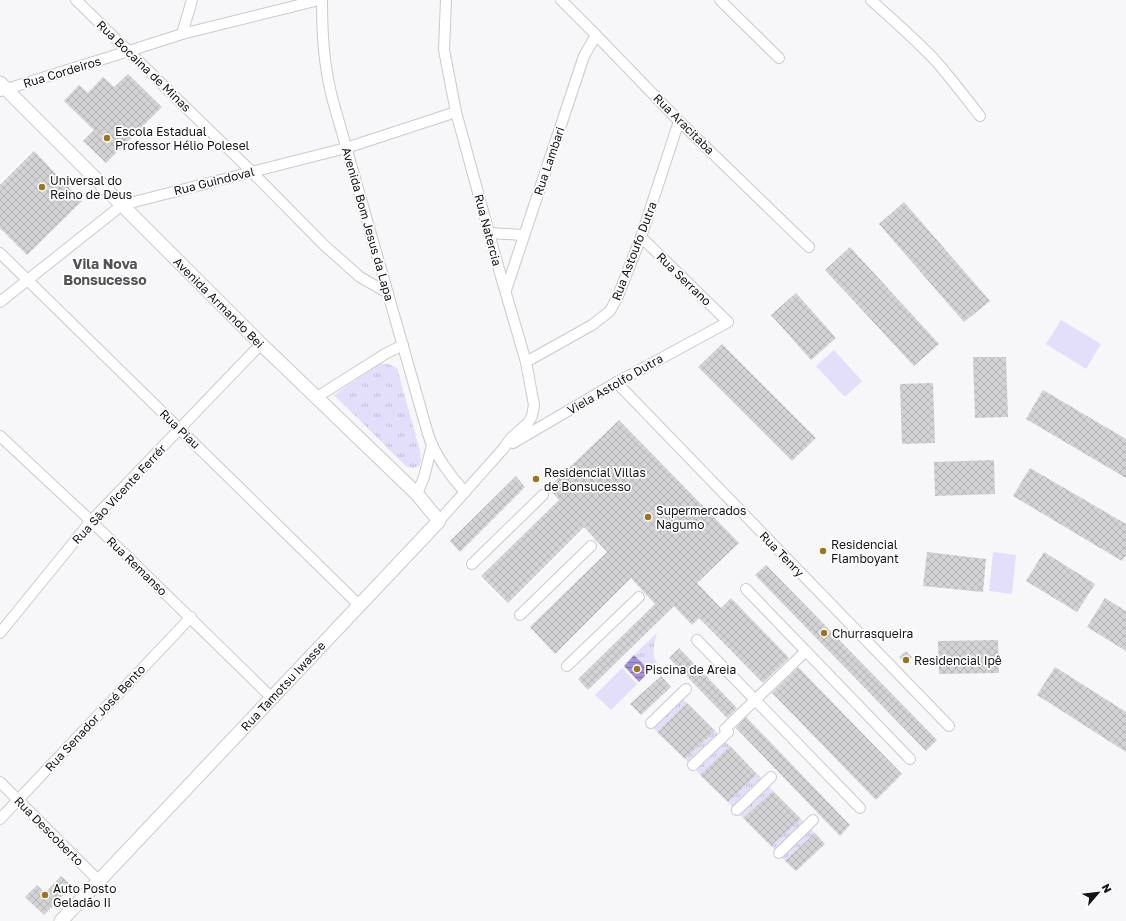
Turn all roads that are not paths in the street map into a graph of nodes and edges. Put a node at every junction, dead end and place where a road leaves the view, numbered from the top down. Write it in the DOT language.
graph roads {
  1 [pos="76,0"];
  2 [pos="192,0"];
  3 [pos="321,0"];
  4 [pos="446,0"];
  5 [pos="561,0"];
  6 [pos="720,0"];
  7 [pos="871,0"];
  8 [pos="182,34"];
  9 [pos="596,35"];
  10 [pos="129,51"];
  11 [pos="779,58"];
  12 [pos="2,87"];
  13 [pos="456,112"];
  14 [pos="980,116"];
  15 [pos="680,121"];
  16 [pos="346,148"];
  17 [pos="251,171"];
  18 [pos="122,205"];
  19 [pos="489,233"];
  20 [pos="524,235"];
  21 [pos="641,237"];
  22 [pos="809,247"];
  23 [pos="0,253"];
  24 [pos="28,279"];
  25 [pos="506,290"];
  26 [pos="388,293"];
  27 [pos="0,302"];
  28 [pos="728,322"];
  29 [pos="261,344"];
  30 [pos="403,345"];
  31 [pos="526,362"];
  32 [pos="616,382"];
  33 [pos="316,397"];
  34 [pos="180,429"];
  35 [pos="2,441"];
  36 [pos="432,445"];
  37 [pos="504,449"];
  38 [pos="465,492"];
  39 [pos="417,494"];
  40 [pos="543,495"];
  41 [pos="91,521"];
  42 [pos="439,521"];
  43 [pos="591,546"];
  44 [pos="472,564"];
  45 [pos="746,588"];
  46 [pos="639,597"];
  47 [pos="359,605"];
  48 [pos="520,616"];
  49 [pos="190,617"];
  50 [pos="0,633"];
  51 [pos="697,640"];
  52 [pos="806,650"];
  53 [pos="567,666"];
  54 [pos="686,689"];
  55 [pos="272,698"];
  56 [pos="754,700"];
  57 [pos="651,722"];
  58 [pos="949,726"];
  59 [pos="910,759"];
  60 [pos="693,766"];
  61 [pos="771,777"];
  62 [pos="0,782"];
  63 [pos="18,800"];
  64 [pos="860,808"];
  65 [pos="737,810"];
  66 [pos="0,819"];
  67 [pos="813,820"];
  68 [pos="779,854"];
  69 [pos="99,881"];
  70 [pos="61,921"];
  1 -- 10 [label="street, Rua Bocaina de Minas"];
  2 -- 8 [label="street"];
  3 -- 8 [label="street, Rua Cordeiros"];
  3 -- 16 [label="street, Avenida Bom Jesus da Lapa"];
  4 -- 13 [label="street, Rua Natercia"];
  5 -- 9 [label="street, Rua Aracitaba"];
  6 -- 11 [label="street"];
  7 -- 14 [label="street"];
  8 -- 10 [label="street, Rua Cordeiros"];
  9 -- 15 [label="street, Rua Aracitaba"];
  9 -- 20 [label="street, Rua Lambari"];
  10 -- 12 [label="street, Rua Cordeiros"];
  10 -- 17 [label="street, Rua Bocaina de Minas"];
  12 -- 18 [label="street, Avenida Armando Bei"];
  13 -- 16 [label="street, Rua Guindoval"];
  13 -- 19 [label="street, Rua Natercia"];
  15 -- 21 [label="street, Rua Astoufo Dutra"];
  15 -- 22 [label="street, Rua Aracitaba"];
  16 -- 17 [label="street, Rua Guindoval"];
  16 -- 26 [label="street, Avenida Bom Jesus da Lapa"];
  17 -- 18 [label="street, Rua Guindoval"];
  17 -- 26 [label="street, Rua Bocaina de Minas"];
  18 -- 24 [label="street, Rua Guindoval"];
  18 -- 29 [label="street, Avenida Armando Bei"];
  19 -- 20 [label="street"];
  19 -- 25 [label="street, Rua Natercia"];
  20 -- 25 [label="street, Rua Lambari"];
  21 -- 28 [label="street, Rua Serrano"];
  21 -- 31 [label="street, Rua Astoufo Dutra"];
  23 -- 24 [label="street, Rua Piau"];
  24 -- 27 [label="street, Rua Guindoval"];
  24 -- 34 [label="street, Rua Piau"];
  25 -- 31 [label="street, Rua Natercia"];
  26 -- 30 [label="street, Avenida Bom Jesus da Lapa"];
  28 -- 32 [label="street, Viela Astolfo Dutra"];
  29 -- 33 [label="street, Avenida Armando Bei"];
  29 -- 34 [label="street, Rua São Vicente Ferrér"];
  30 -- 33 [label="street"];
  30 -- 36 [label="street, Avenida Bom Jesus da Lapa"];
  31 -- 37 [label="street, Rua Natercia"];
  32 -- 37 [label="street, Viela Astolfo Dutra"];
  32 -- 58 [label="street, Rua Tenry"];
  33 -- 39 [label="street, Avenida Armando Bei"];
  34 -- 41 [label="street, Rua São Vicente Ferrér"];
  34 -- 47 [label="street, Rua Piau"];
  35 -- 41 [label="street, Rua Remanso"];
  36 -- 38 [label="street, Avenida Bom Jesus da Lapa"];
  36 -- 39 [label="street"];
  37 -- 38 [label="street, Rua Tamotsu Iwasse"];
  38 -- 42 [label="street, Rua Tamotsu Iwasse"];
  39 -- 42 [label="street, Avenida Armando Bei"];
  40 -- 44 [label="street"];
  41 -- 49 [label="street, Rua Remanso"];
  41 -- 50 [label="street, Rua São Vicente Ferrér"];
  42 -- 47 [label="street, Rua Tamotsu Iwasse"];
  43 -- 48 [label="street"];
  45 -- 52 [label="street"];
  46 -- 53 [label="street"];
  47 -- 55 [label="street, Rua Tamotsu Iwasse"];
  49 -- 55 [label="street, Rua Remanso"];
  49 -- 63 [label="street, Rua Senador José Bento"];
  51 -- 56 [label="street"];
  52 -- 56 [label="street"];
  52 -- 59 [label="street"];
  54 -- 57 [label="street"];
  55 -- 69 [label="street, Rua Tamotsu Iwasse"];
  56 -- 60 [label="street"];
  56 -- 64 [label="street"];
  61 -- 65 [label="street"];
  62 -- 63 [label="street, Rua Descoberto"];
  63 -- 66 [label="street, Rua Senador José Bento"];
  63 -- 69 [label="street, Rua Descoberto"];
  67 -- 68 [label="street"];
  69 -- 70 [label="street, Rua Tamotsu Iwasse"];
}
